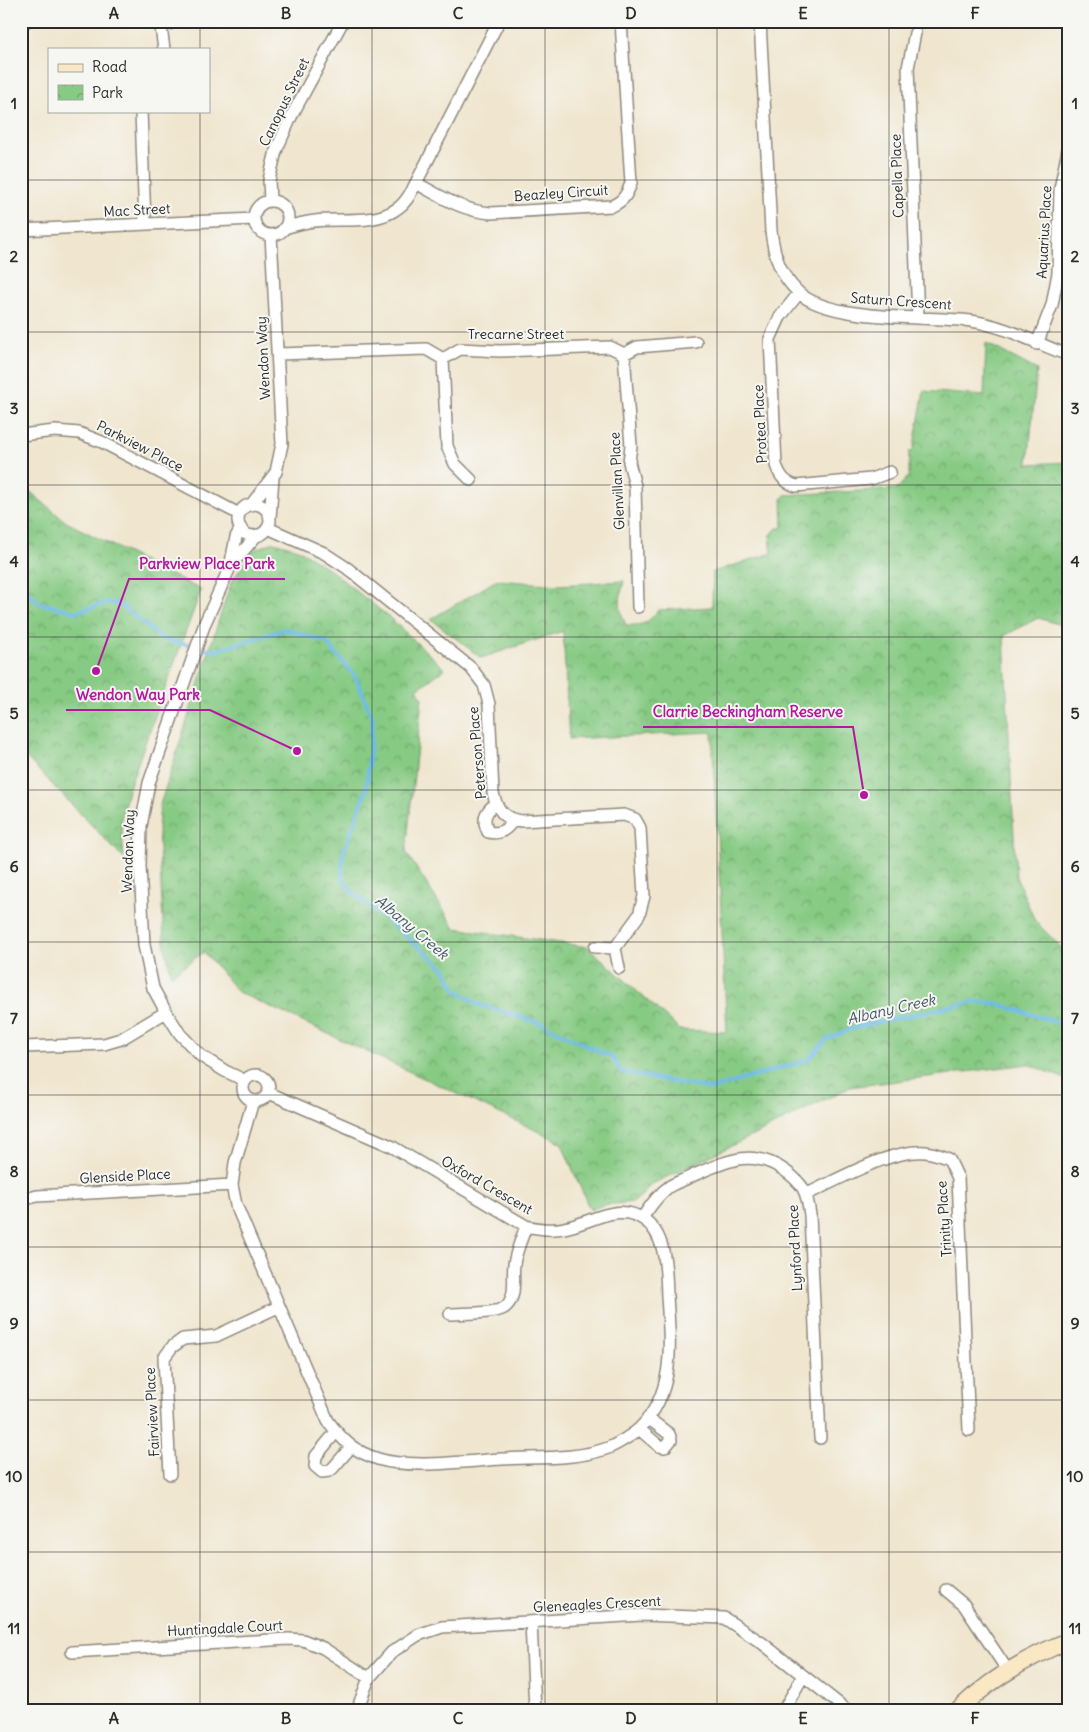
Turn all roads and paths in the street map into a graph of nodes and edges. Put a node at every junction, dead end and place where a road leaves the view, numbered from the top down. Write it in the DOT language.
graph roads {
  1 [pos="27,21"];
  2 [pos="176,21"];
  3 [pos="343,21"];
  4 [pos="500,21"];
  5 [pos="622,21"];
  6 [pos="760,21"];
  7 [pos="159,24"];
  8 [pos="21,25"];
  9 [pos="915,33"];
  10 [pos="164,48"];
  11 [pos="141,112"];
  12 [pos="1068,150"];
  13 [pos="416,183"];
  14 [pos="270,202"];
  15 [pos="286,212"];
  16 [pos="254,219"];
  17 [pos="313,221"];
  18 [pos="145,224"];
  19 [pos="284,228"];
  20 [pos="21,230"];
  21 [pos="271,235"];
  22 [pos="799,293"];
  23 [pos="918,318"];
  24 [pos="696,342"];
  25 [pos="1037,344"];
  26 [pos="278,354"];
  27 [pos="624,354"];
  28 [pos="1068,355"];
  29 [pos="443,359"];
  30 [pos="21,435"];
  31 [pos="890,472"];
  32 [pos="273,477"];
  33 [pos="470,480"];
  34 [pos="251,504"];
  35 [pos="239,514"];
  36 [pos="269,524"];
  37 [pos="240,528"];
  38 [pos="257,535"];
  39 [pos="230,567"];
  40 [pos="638,607"];
  41 [pos="495,804"];
  42 [pos="513,820"];
  43 [pos="595,947"];
  44 [pos="615,948"];
  45 [pos="619,968"];
  46 [pos="166,1012"];
  47 [pos="21,1046"];
  48 [pos="244,1080"];
  49 [pos="268,1092"];
  50 [pos="253,1101"];
  51 [pos="232,1185"];
  52 [pos="807,1194"];
  53 [pos="22,1198"];
  54 [pos="642,1218"];
  55 [pos="526,1226"];
  56 [pos="278,1307"];
  57 [pos="450,1314"];
  58 [pos="648,1418"];
  59 [pos="639,1430"];
  60 [pos="969,1430"];
  61 [pos="336,1432"];
  62 [pos="820,1438"];
  63 [pos="351,1447"];
  64 [pos="170,1474"];
  65 [pos="946,1590"];
  66 [pos="531,1622"];
  67 [pos="1068,1641"];
  68 [pos="72,1652"];
  69 [pos="1008,1671"];
  70 [pos="803,1676"];
  71 [pos="369,1678"];
  72 [pos="359,1711"];
  73 [pos="535,1711"];
  74 [pos="783,1711"];
  75 [pos="848,1711"];
  76 [pos="957,1711"];
  1 -- 8 [label="street"];
  2 -- 7 [label="street"];
  3 -- 14 [label="street, Canopus Street"];
  4 -- 13 [label="street"];
  5 -- 13 [label="street, Beazley Circuit"];
  6 -- 22 [label="street, Saturn Crescent"];
  7 -- 10 [label="street"];
  9 -- 23 [label="street, Capella Place"];
  11 -- 18 [label="street"];
  12 -- 25 [label="street, Aquarius Place"];
  13 -- 17 [label="street"];
  14 -- 15 [label="street"];
  14 -- 16 [label="street"];
  15 -- 17 [label="street"];
  15 -- 19 [label="street"];
  16 -- 18 [label="street, Mac Street"];
  16 -- 21 [label="street"];
  17 -- 19 [label="street"];
  18 -- 20 [label="street, Mac Street"];
  19 -- 21 [label="street"];
  21 -- 26 [label="street, Wendon Way"];
  22 -- 23 [label="street, Saturn Crescent"];
  22 -- 31 [label="street, Protea Place"];
  23 -- 25 [label="street, Saturn Crescent"];
  24 -- 27 [label="street"];
  25 -- 28 [label="street, Saturn Crescent"];
  26 -- 29 [label="street"];
  26 -- 32 [label="street, Wendon Way"];
  27 -- 29 [label="street, Trecarne Street"];
  27 -- 40 [label="street, Glenvillan Place"];
  29 -- 33 [label="street"];
  30 -- 35 [label="street, Parkview Place"];
  32 -- 34 [label="street, Wendon Way"];
  32 -- 36 [label="street, Wendon Way"];
  34 -- 35 [label="street, Wendon Way"];
  34 -- 36 [label="street"];
  35 -- 37 [label="street, Wendon Way"];
  36 -- 38 [label="street, Wendon Way"];
  36 -- 41 [label="street, Peterson Place"];
  37 -- 38 [label="street"];
  37 -- 39 [label="street, Wendon Way"];
  38 -- 39 [label="street, Wendon Way"];
  39 -- 46 [label="street, Wendon Way"];
  41 -- 42 [label="street, Peterson Place"];
  41 -- 42 [label="street"];
  42 -- 44 [label="street"];
  43 -- 44 [label="street"];
  44 -- 45 [label="street"];
  46 -- 47 [label="street"];
  46 -- 48 [label="street, Wendon Way"];
  48 -- 49 [label="street"];
  48 -- 50 [label="street"];
  49 -- 50 [label="street"];
  49 -- 55 [label="street, Oxford Crescent"];
  50 -- 51 [label="street"];
  51 -- 53 [label="street, Glenside Place"];
  51 -- 56 [label="street"];
  52 -- 54 [label="street, Lynford Place"];
  52 -- 60 [label="street, Trinity Place"];
  52 -- 62 [label="street, Lynford Place"];
  54 -- 55 [label="street, Oxford Crescent"];
  54 -- 58 [label="street"];
  55 -- 57 [label="street"];
  56 -- 61 [label="street"];
  56 -- 64 [label="street, Fairview Place"];
  58 -- 59 [label="street"];
  58 -- 59 [label="street"];
  59 -- 63 [label="street"];
  61 -- 63 [label="street"];
  61 -- 63 [label="street"];
  65 -- 69 [label="street"];
  66 -- 70 [label="street, Gleneagles Crescent"];
  66 -- 71 [label="street, Gleneagles Crescent"];
  66 -- 73 [label="street"];
  67 -- 69 [label="street"];
  68 -- 71 [label="street, Huntingdale Court"];
  69 -- 76 [label="street"];
  70 -- 74 [label="street"];
  70 -- 75 [label="street, Gleneagles Crescent"];
  71 -- 72 [label="street, Gleneagles Crescent"];
}
